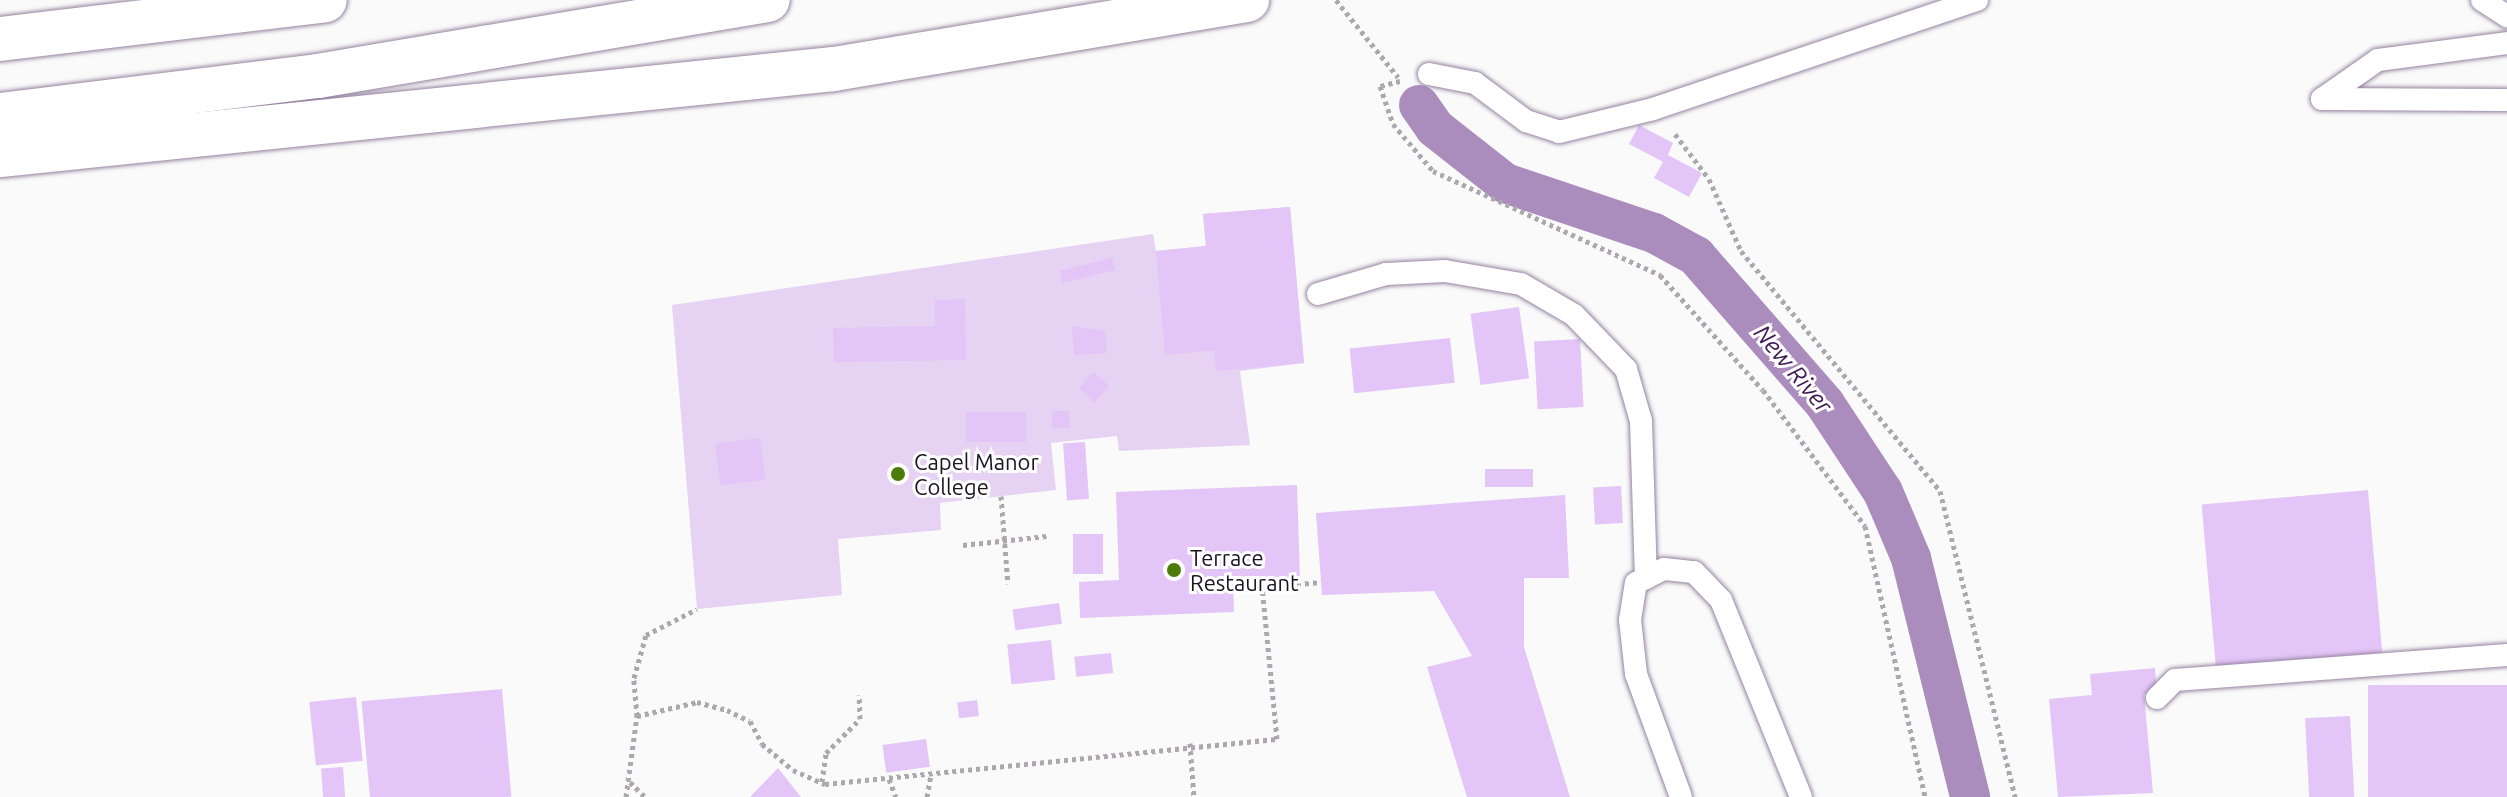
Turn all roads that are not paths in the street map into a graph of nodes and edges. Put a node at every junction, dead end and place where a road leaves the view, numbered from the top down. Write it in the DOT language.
graph roads {
  1 [pos="325,0"];
  2 [pos="768,0"];
  3 [pos="1247,0"];
  4 [pos="1977,0"];
  5 [pos="2482,0"];
  6 [pos="2507,16"];
  7 [pos="0,39"];
  8 [pos="2507,43"];
  9 [pos="1429,74"];
  10 [pos="2507,100"];
  11 [pos="0,115"];
  12 [pos="0,155"];
  13 [pos="1318,294"];
  14 [pos="1646,578"];
  15 [pos="2507,655"];
  16 [pos="2157,698"];
  17 [pos="1681,797"];
  18 [pos="1801,797"];
  1 -- 7 [label="highway"];
  2 -- 11 [label="highway"];
  3 -- 12 [label="highway"];
  4 -- 9 [label="lane"];
  5 -- 6 [label="lane"];
  8 -- 10 [label="lane"];
  13 -- 14 [label="lane"];
  14 -- 17 [label="lane"];
  14 -- 18 [label="lane"];
  15 -- 16 [label="lane"];
}
